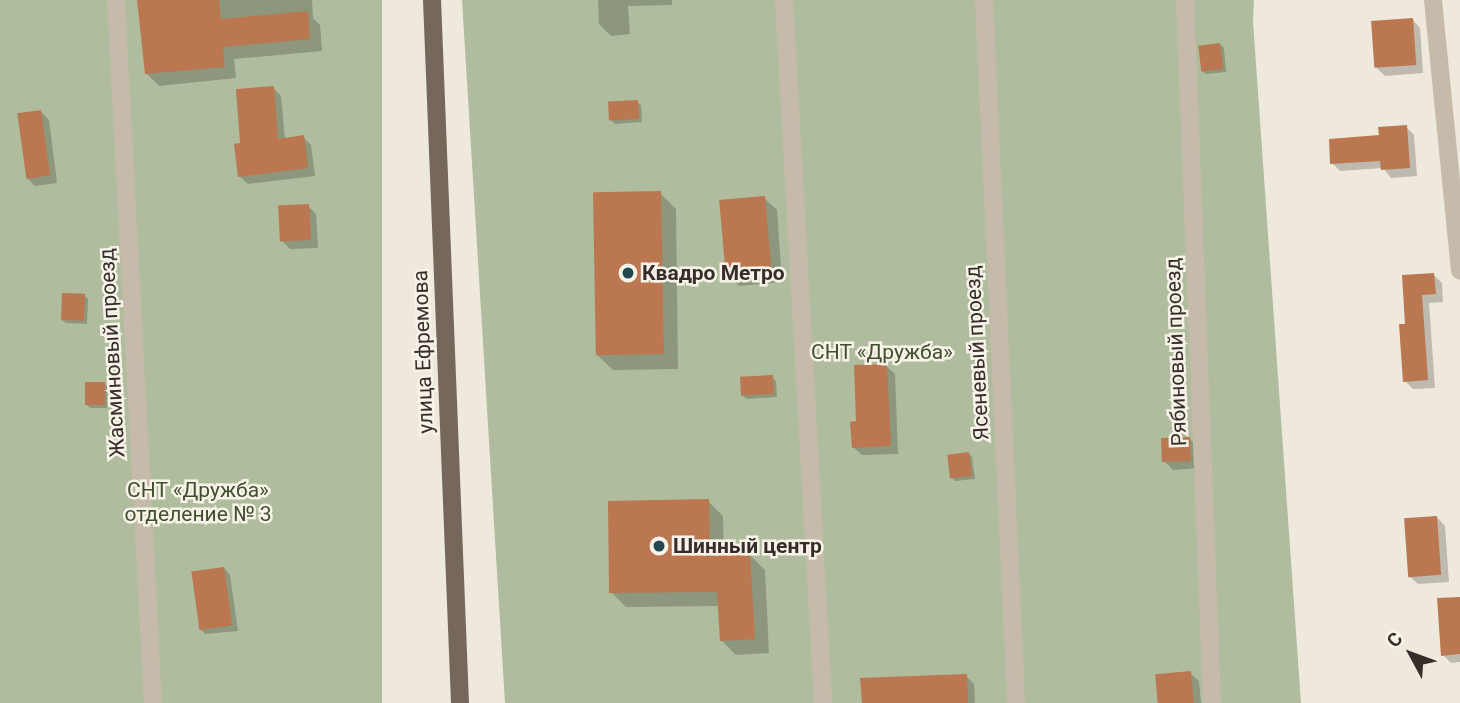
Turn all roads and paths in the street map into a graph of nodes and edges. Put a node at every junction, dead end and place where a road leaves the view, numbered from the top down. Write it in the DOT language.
graph roads {
  1 [pos="117,0"];
  2 [pos="432,0"];
  3 [pos="784,0"];
  4 [pos="984,0"];
  5 [pos="1185,0"];
  6 [pos="1433,0"];
  7 [pos="1460,271"];
  8 [pos="153,703"];
  9 [pos="460,703"];
  10 [pos="823,703"];
  11 [pos="1016,703"];
  12 [pos="1212,703"];
  1 -- 8 [label="street, Жасминовый проезд"];
  2 -- 9 [label="main road, улица Ефремова"];
  3 -- 10 [label="street"];
  4 -- 11 [label="street, Ясеневый проезд"];
  5 -- 12 [label="street, Рябиновый проезд"];
  6 -- 7 [label="street"];
}
